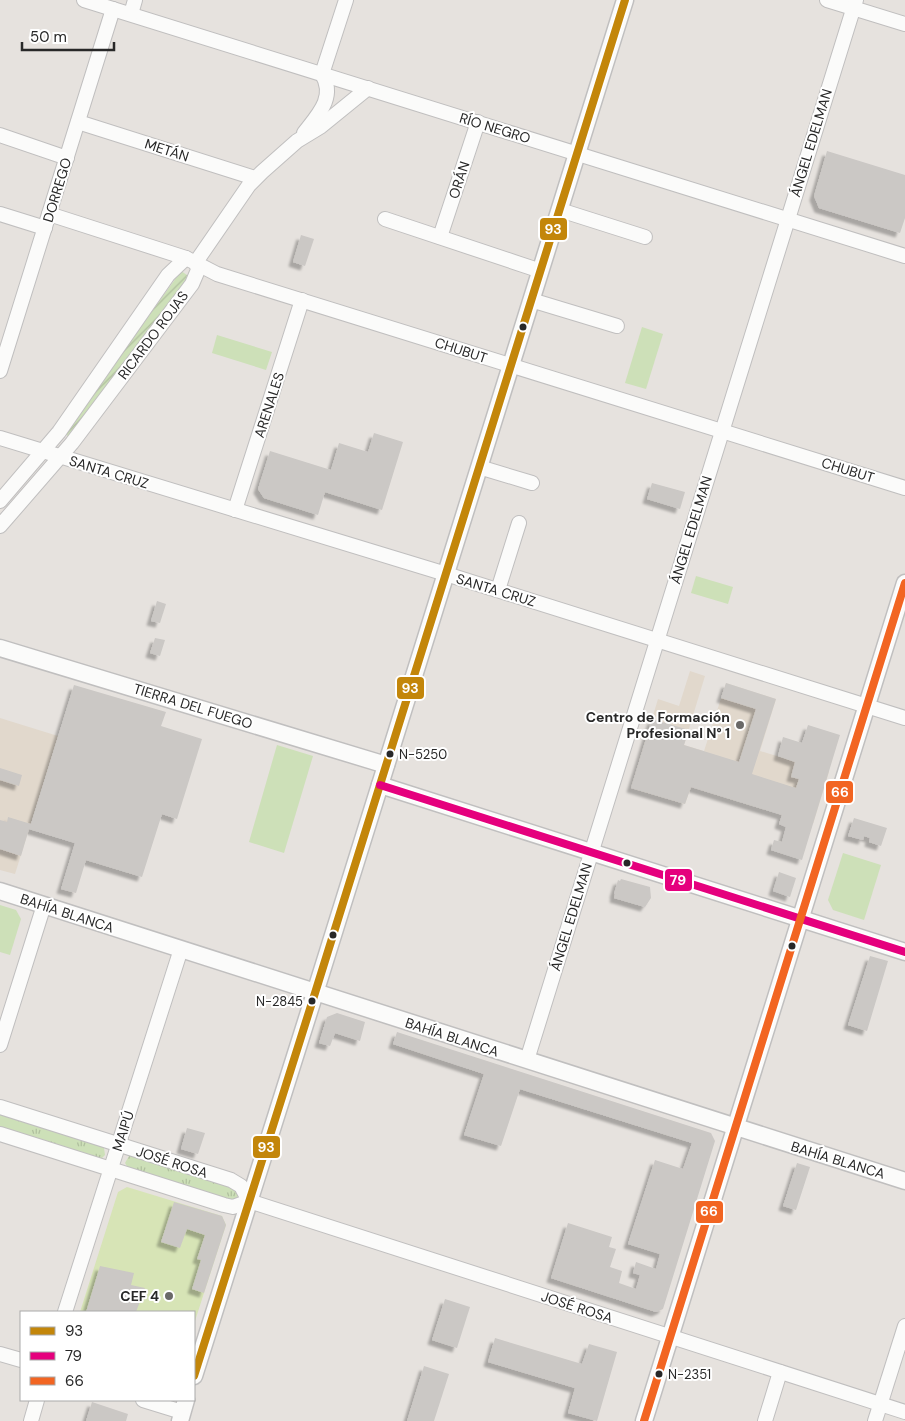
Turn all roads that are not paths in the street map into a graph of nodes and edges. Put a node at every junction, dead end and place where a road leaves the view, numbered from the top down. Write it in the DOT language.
graph roads {
  1 [pos="84,0"];
  2 [pos="135,0"];
  3 [pos="346,0"];
  4 [pos="625,0"];
  5 [pos="827,0"];
  6 [pos="854,4"];
  7 [pos="113,9"];
  8 [pos="131,14"];
  9 [pos="905,24"];
  10 [pos="322,74"];
  11 [pos="368,88"];
  12 [pos="78,122"];
  13 [pos="478,122"];
  14 [pos="0,135"];
  15 [pos="297,141"];
  16 [pos="577,153"];
  17 [pos="66,158"];
  18 [pos="255,178"];
  19 [pos="560,210"];
  20 [pos="0,214"];
  21 [pos="49,214"];
  22 [pos="385,219"];
  23 [pos="788,219"];
  24 [pos="45,228"];
  25 [pos="440,237"];
  26 [pos="645,237"];
  27 [pos="905,256"];
  28 [pos="191,260"];
  29 [pos="541,271"];
  30 [pos="302,300"];
  31 [pos="532,300"];
  32 [pos="617,326"];
  33 [pos="511,366"];
  34 [pos="0,371"];
  35 [pos="722,431"];
  36 [pos="0,438"];
  37 [pos="44,452"];
  38 [pos="60,457"];
  39 [pos="479,467"];
  40 [pos="532,483"];
  41 [pos="905,488"];
  42 [pos="0,501"];
  43 [pos="235,510"];
  44 [pos="519,523"];
  45 [pos="0,526"];
  46 [pos="446,574"];
  47 [pos="905,583"];
  48 [pos="498,590"];
  49 [pos="657,640"];
  50 [pos="0,648"];
  51 [pos="867,706"];
  52 [pos="905,718"];
  53 [pos="386,764"];
  54 [pos="380,785"];
  55 [pos="591,852"];
  56 [pos="0,891"];
  57 [pos="44,905"];
  58 [pos="801,919"];
  59 [pos="181,949"];
  60 [pos="905,952"];
  61 [pos="315,993"];
  62 [pos="0,1045"];
  63 [pos="527,1060"];
  64 [pos="0,1107"];
  65 [pos="736,1128"];
  66 [pos="0,1134"];
  67 [pos="118,1145"];
  68 [pos="111,1169"];
  69 [pos="905,1181"];
  70 [pos="249,1201"];
  71 [pos="65,1311"];
  72 [pos="905,1326"];
  73 [pos="671,1337"];
  74 [pos="0,1354"];
  75 [pos="20,1360"];
  76 [pos="780,1372"];
  77 [pos="195,1373"];
  78 [pos="37,1401"];
  79 [pos="148,1401"];
  80 [pos="881,1405"];
  81 [pos="183,1411"];
  82 [pos="905,1412"];
  83 [pos="30,1421"];
  84 [pos="644,1421"];
  85 [pos="765,1421"];
  86 [pos="876,1421"];
  1 -- 7 [label="street, RÍO NEGRO"];
  2 -- 8 [label="street"];
  3 -- 10 [label="street"];
  4 -- 16 [label="street"];
  5 -- 6 [label="street"];
  6 -- 9 [label="street"];
  6 -- 23 [label="street, ÁNGEL EDELMAN"];
  7 -- 8 [label="street, RÍO NEGRO"];
  7 -- 12 [label="street, DORREGO"];
  8 -- 10 [label="street, RÍO NEGRO"];
  10 -- 11 [label="street, RÍO NEGRO"];
  10 -- 15 [label="street, RICARDO ROJAS"];
  11 -- 13 [label="street, RÍO NEGRO"];
  11 -- 15 [label="street, RICARDO ROJAS"];
  12 -- 17 [label="street, DORREGO"];
  12 -- 18 [label="street, METÁN"];
  13 -- 16 [label="street, RÍO NEGRO"];
  13 -- 25 [label="street, ORÁN"];
  14 -- 17 [label="street"];
  15 -- 18 [label="street, RICARDO ROJAS"];
  16 -- 19 [label="street"];
  16 -- 23 [label="street, RÍO NEGRO"];
  17 -- 21 [label="street, DORREGO"];
  18 -- 28 [label="street, RICARDO ROJAS"];
  19 -- 26 [label="street"];
  19 -- 29 [label="street"];
  20 -- 24 [label="street"];
  21 -- 24 [label="street, DORREGO"];
  21 -- 28 [label="street, CHUBUT"];
  22 -- 25 [label="street"];
  23 -- 27 [label="street, RÍO NEGRO"];
  23 -- 35 [label="street, ÁNGEL EDELMAN"];
  24 -- 34 [label="street, DORREGO"];
  25 -- 29 [label="street"];
  28 -- 30 [label="street, CHUBUT"];
  28 -- 37 [label="street, RICARDO ROJAS"];
  28 -- 38 [label="street, RICARDO ROJAS"];
  29 -- 31 [label="street"];
  30 -- 33 [label="street, CHUBUT"];
  30 -- 43 [label="street, ARENALES"];
  31 -- 32 [label="street"];
  31 -- 33 [label="street"];
  33 -- 35 [label="street, CHUBUT"];
  33 -- 39 [label="street"];
  35 -- 41 [label="street, CHUBUT"];
  35 -- 49 [label="street, ÁNGEL EDELMAN"];
  36 -- 37 [label="street, SANTA CRUZ"];
  37 -- 38 [label="street, SANTA CRUZ"];
  37 -- 42 [label="street, RICARDO ROJAS"];
  38 -- 43 [label="street, SANTA CRUZ"];
  38 -- 45 [label="street, RICARDO ROJAS"];
  39 -- 40 [label="street"];
  39 -- 46 [label="street"];
  43 -- 46 [label="street, SANTA CRUZ"];
  44 -- 48 [label="street"];
  46 -- 48 [label="street, SANTA CRUZ"];
  46 -- 53 [label="street"];
  47 -- 51 [label="street"];
  48 -- 49 [label="street, SANTA CRUZ"];
  49 -- 51 [label="street, SANTA CRUZ"];
  49 -- 55 [label="street, ÁNGEL EDELMAN"];
  50 -- 53 [label="street, TIERRA DEL FUEGO"];
  51 -- 52 [label="street, SANTA CRUZ"];
  51 -- 58 [label="street"];
  53 -- 54 [label="street"];
  54 -- 55 [label="street"];
  54 -- 61 [label="street"];
  55 -- 58 [label="street"];
  55 -- 63 [label="street, ÁNGEL EDELMAN"];
  56 -- 57 [label="street, BAHÍA BLANCA"];
  57 -- 59 [label="street, BAHÍA BLANCA"];
  57 -- 62 [label="street"];
  58 -- 60 [label="street"];
  58 -- 65 [label="street"];
  59 -- 61 [label="street, BAHÍA BLANCA"];
  59 -- 67 [label="street, MAIPÚ"];
  61 -- 63 [label="street, BAHÍA BLANCA"];
  61 -- 70 [label="street"];
  63 -- 65 [label="street, BAHÍA BLANCA"];
  64 -- 67 [label="street, JOSÉ ROSA"];
  65 -- 69 [label="street, BAHÍA BLANCA"];
  65 -- 73 [label="street"];
  66 -- 68 [label="street, JOSÉ ROSA"];
  67 -- 68 [label="street, MAIPÚ"];
  67 -- 70 [label="street, JOSÉ ROSA"];
  68 -- 70 [label="street, JOSÉ ROSA"];
  68 -- 71 [label="street, MAIPÚ"];
  70 -- 73 [label="street, JOSÉ ROSA"];
  70 -- 77 [label="street"];
  72 -- 80 [label="street"];
  73 -- 76 [label="street, JOSÉ ROSA"];
  73 -- 84 [label="street"];
  74 -- 75 [label="street"];
  76 -- 80 [label="street, JOSÉ ROSA"];
  76 -- 85 [label="street"];
  78 -- 83 [label="street"];
  79 -- 81 [label="street"];
  80 -- 82 [label="street, JOSÉ ROSA"];
  80 -- 86 [label="street"];
}
